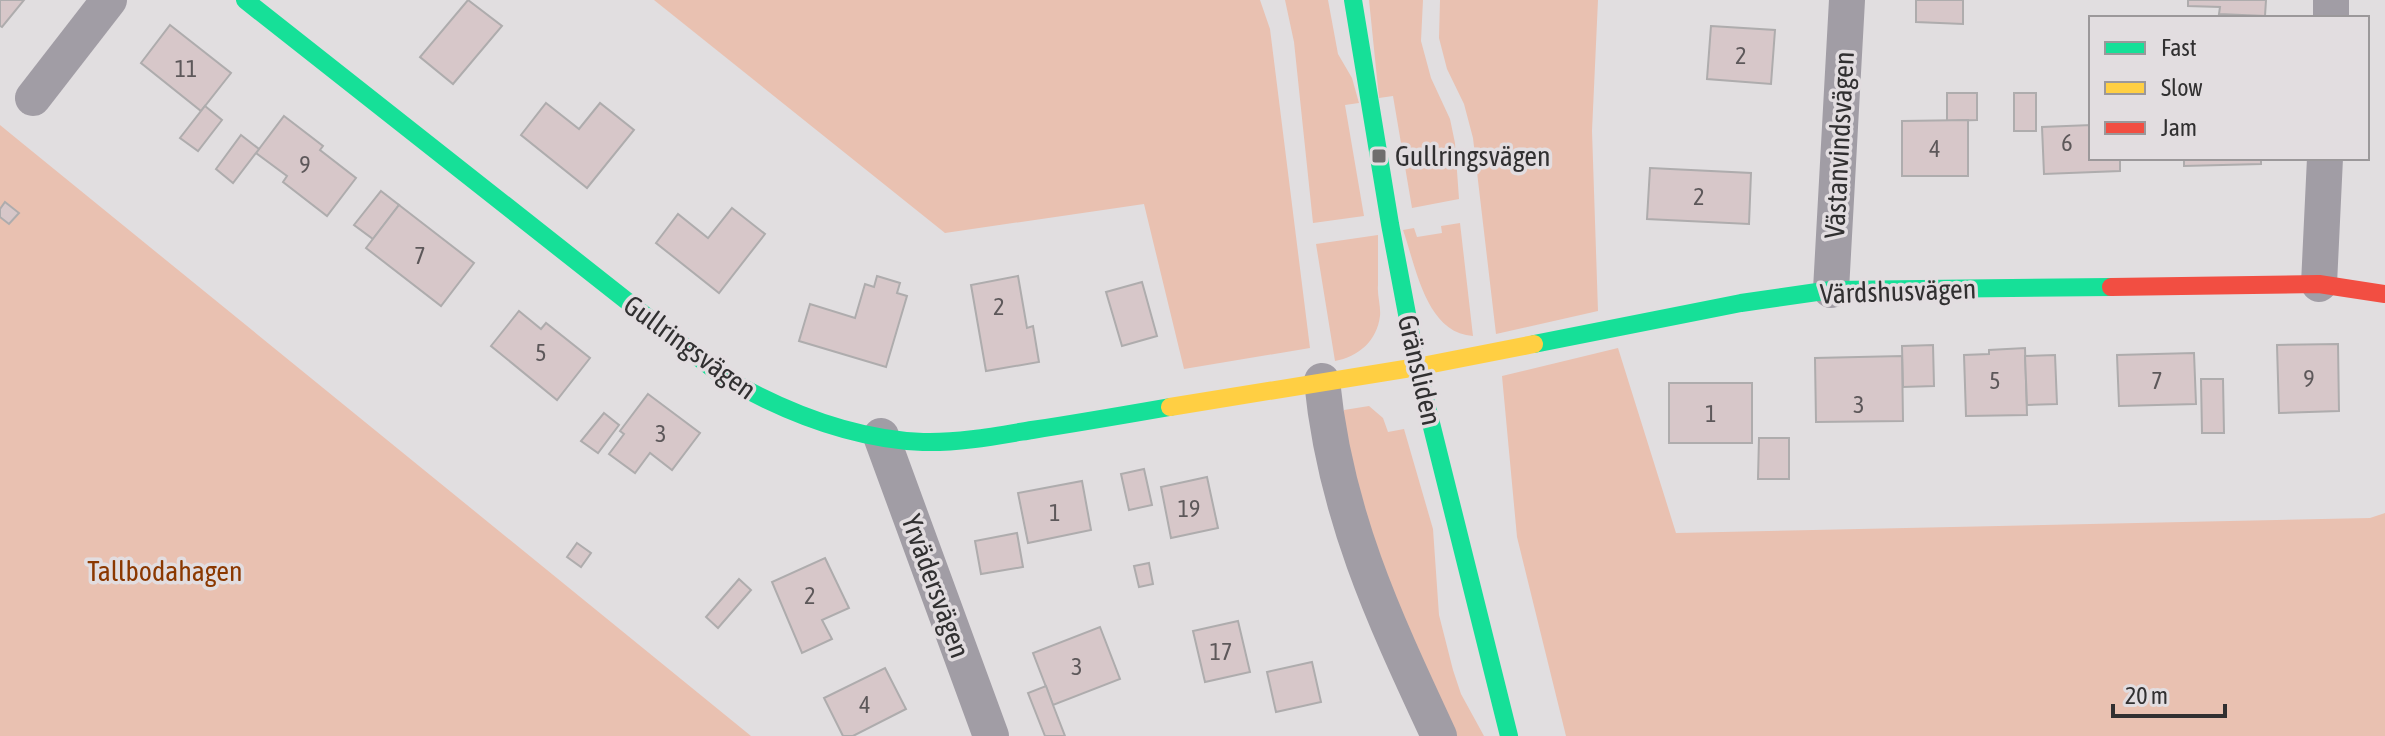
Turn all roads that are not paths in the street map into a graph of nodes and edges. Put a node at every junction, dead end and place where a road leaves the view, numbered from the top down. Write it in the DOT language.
graph roads {
  1 [pos="109,0"];
  2 [pos="245,0"];
  3 [pos="1353,0"];
  4 [pos="1847,0"];
  5 [pos="33,98"];
  6 [pos="2325,160"];
  7 [pos="2319,284"];
  8 [pos="1831,290"];
  9 [pos="2385,294"];
  10 [pos="1417,367"];
  11 [pos="1322,381"];
  12 [pos="881,436"];
  13 [pos="991,736"];
  14 [pos="1439,736"];
  15 [pos="1509,736"];
  1 -- 5 [label="street"];
  2 -- 12 [label="street, Gullringsvägen"];
  3 -- 10 [label="street, Gränsliden"];
  4 -- 8 [label="street, Västanvindsvägen"];
  6 -- 7 [label="street"];
  7 -- 8 [label="street, Värdshusvägen"];
  7 -- 9 [label="street, Värdshusvägen"];
  8 -- 10 [label="street, Värdshusvägen"];
  10 -- 11 [label="street, Gullringsvägen"];
  10 -- 15 [label="street, Gränsliden"];
  11 -- 12 [label="street, Gullringsvägen"];
  11 -- 14 [label="street"];
  12 -- 13 [label="street, Yrvädersvägen"];
}
